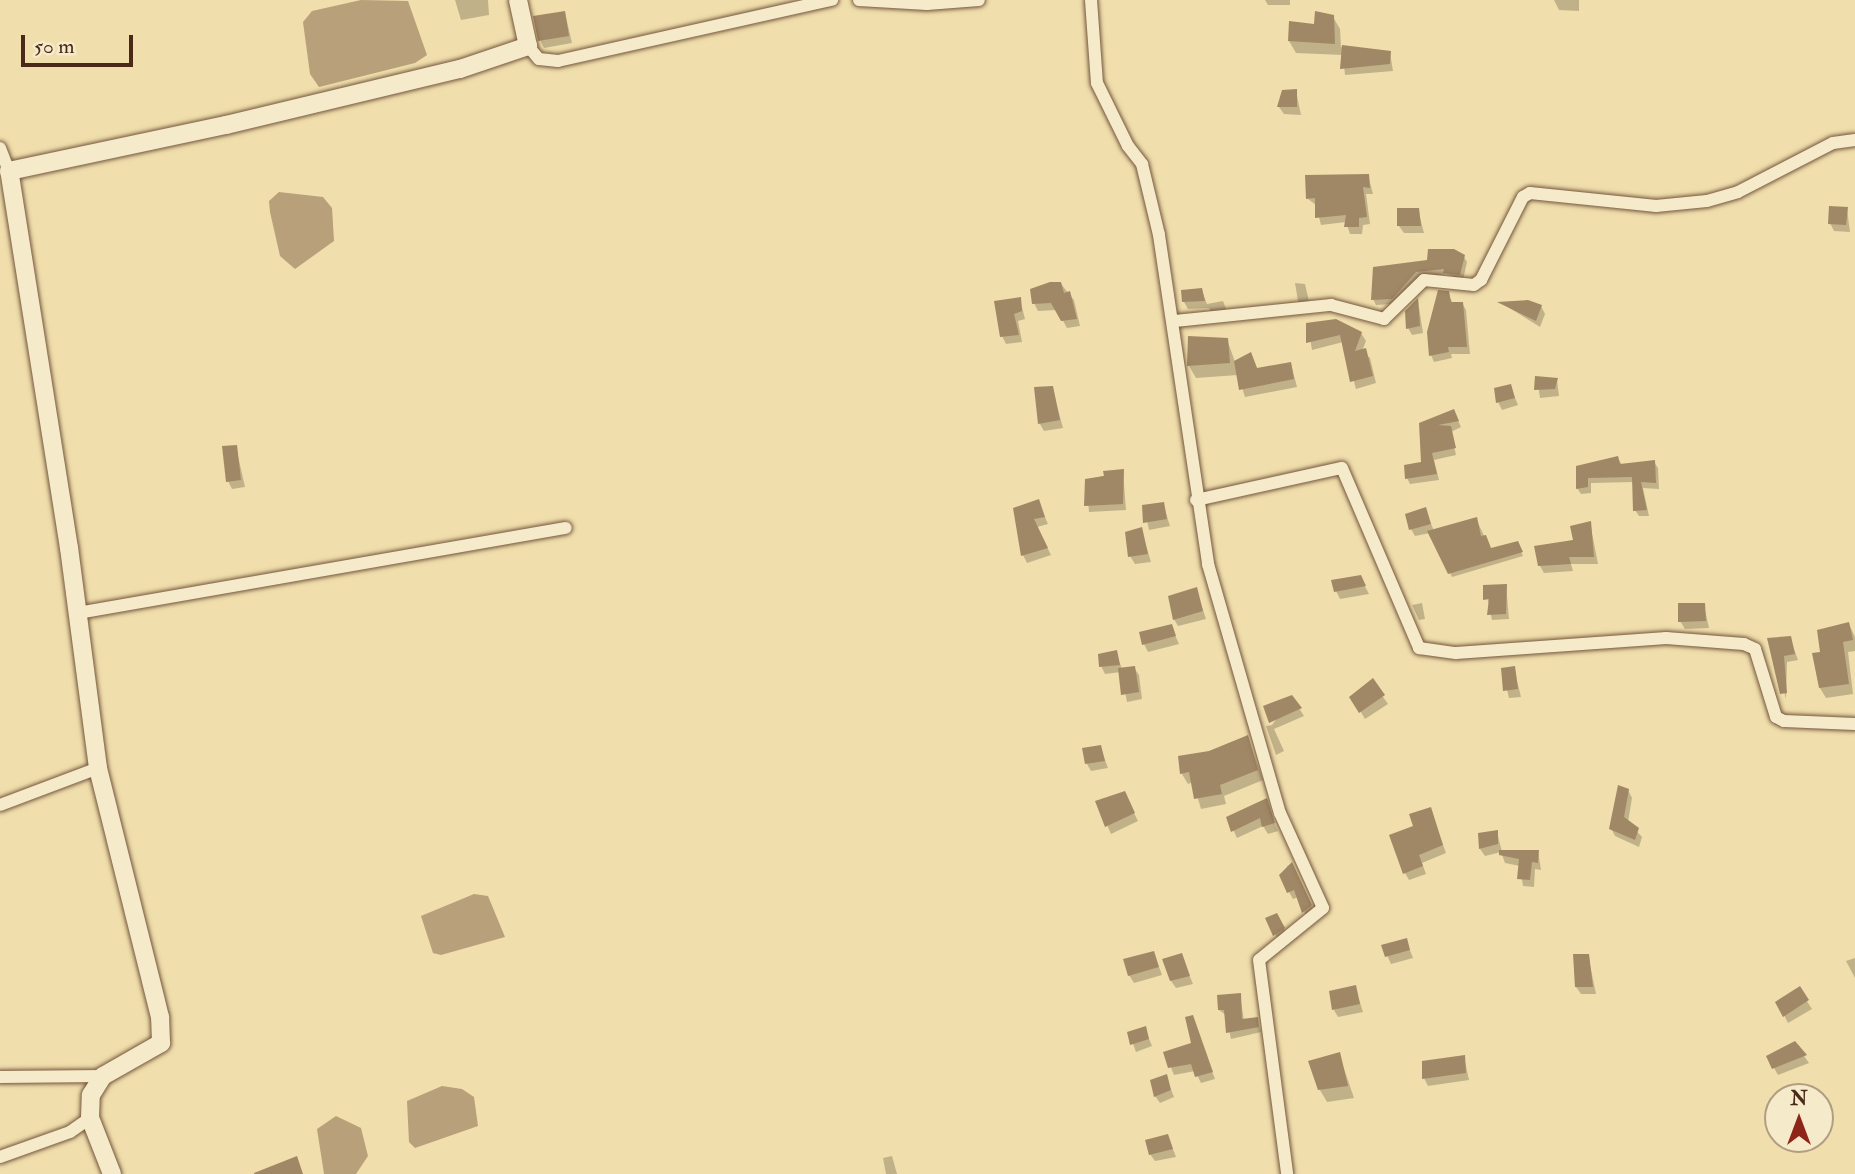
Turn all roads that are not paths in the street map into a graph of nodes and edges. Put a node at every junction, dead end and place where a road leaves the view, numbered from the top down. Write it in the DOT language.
graph roads {
  1 [pos="518,0"];
  2 [pos="832,0"];
  3 [pos="859,0"];
  4 [pos="978,0"];
  5 [pos="1090,0"];
  6 [pos="528,46"];
  7 [pos="1855,140"];
  8 [pos="0,148"];
  9 [pos="9,171"];
  10 [pos="1175,321"];
  11 [pos="1196,500"];
  12 [pos="566,528"];
  13 [pos="78,612"];
  14 [pos="1855,724"];
  15 [pos="98,768"];
  16 [pos="0,804"];
  17 [pos="103,1076"];
  18 [pos="0,1077"];
  19 [pos="90,1118"];
  20 [pos="0,1157"];
  21 [pos="112,1174"];
  22 [pos="1287,1174"];
  1 -- 6 [label="main road"];
  2 -- 6 [label="street"];
  3 -- 4 [label="street"];
  5 -- 10 [label="street"];
  6 -- 9 [label="main road"];
  7 -- 10 [label="street"];
  8 -- 9 [label="street"];
  9 -- 13 [label="main road"];
  10 -- 11 [label="street"];
  11 -- 14 [label="street"];
  11 -- 22 [label="street"];
  12 -- 13 [label="street"];
  13 -- 15 [label="main road"];
  15 -- 16 [label="street"];
  15 -- 17 [label="main road"];
  17 -- 18 [label="street"];
  17 -- 19 [label="main road"];
  19 -- 20 [label="street"];
  19 -- 21 [label="main road"];
}
